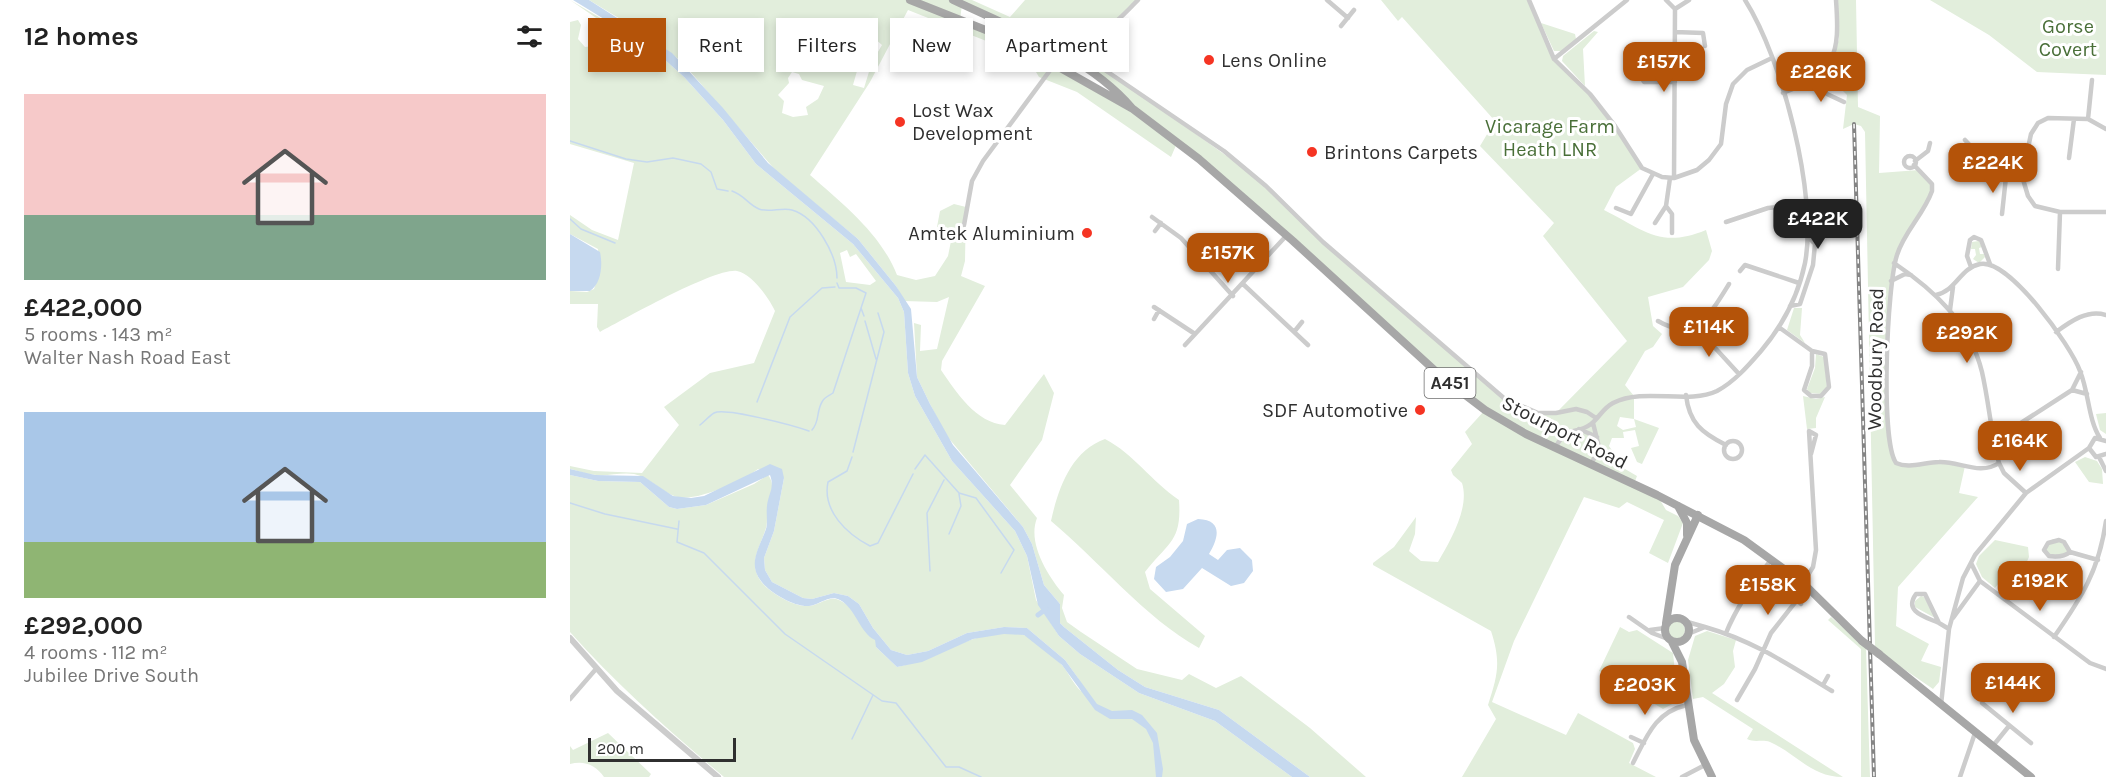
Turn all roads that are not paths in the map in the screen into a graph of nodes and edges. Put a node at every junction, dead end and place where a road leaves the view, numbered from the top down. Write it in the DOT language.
graph roads {
  1 [pos="910,0"];
  2 [pos="953,0"];
  3 [pos="1137,0"];
  4 [pos="1327,0"];
  5 [pos="1529,0"];
  6 [pos="1627,0"];
  7 [pos="1666,0"];
  8 [pos="1689,0"];
  9 [pos="1745,0"];
  10 [pos="1836,0"];
  11 [pos="1675,9"];
  12 [pos="1354,10"];
  13 [pos="991,18"];
  14 [pos="1119,18"];
  15 [pos="1348,18"];
  16 [pos="1341,26"];
  17 [pos="985,29"];
  18 [pos="1676,32"];
  19 [pos="1705,46"];
  20 [pos="1772,58"];
  21 [pos="1554,59"];
  22 [pos="1675,64"];
  23 [pos="1050,72"];
  24 [pos="1069,72"];
  25 [pos="1088,72"];
  26 [pos="1108,72"];
  27 [pos="1813,80"];
  28 [pos="2092,80"];
  29 [pos="1675,82"];
  30 [pos="1783,93"];
  31 [pos="1844,102"];
  32 [pos="1133,110"];
  33 [pos="2074,119"];
  34 [pos="2088,119"];
  35 [pos="2106,129"];
  36 [pos="1965,140"];
  37 [pos="1930,143"];
  38 [pos="2069,158"];
  39 [pos="1653,174"];
  40 [pos="2022,176"];
  41 [pos="2006,177"];
  42 [pos="1672,178"];
  43 [pos="1806,204"];
  44 [pos="1666,206"];
  45 [pos="1616,208"];
  46 [pos="2060,212"];
  47 [pos="2106,212"];
  48 [pos="2002,214"];
  49 [pos="1152,217"];
  50 [pos="1726,222"];
  51 [pos="1161,223"];
  52 [pos="1655,223"];
  53 [pos="964,225"];
  54 [pos="1155,231"];
  55 [pos="1672,233"];
  56 [pos="1287,235"];
  57 [pos="1808,237"];
  58 [pos="1894,263"];
  59 [pos="1990,264"];
  60 [pos="1971,267"];
  61 [pos="2058,269"];
  62 [pos="1740,271"];
  63 [pos="1912,275"];
  64 [pos="1891,281"];
  65 [pos="1799,283"];
  66 [pos="1243,284"];
  67 [pos="1729,284"];
  68 [pos="1953,287"];
  69 [pos="1936,295"];
  70 [pos="1233,296"];
  71 [pos="1790,306"];
  72 [pos="1950,310"];
  73 [pos="2106,315"];
  74 [pos="1154,319"];
  75 [pos="1658,321"];
  76 [pos="1302,322"];
  77 [pos="1695,326"];
  78 [pos="1780,328"];
  79 [pos="1294,332"];
  80 [pos="2056,332"];
  81 [pos="1195,334"];
  82 [pos="1185,345"];
  83 [pos="1308,345"];
  84 [pos="1812,351"];
  85 [pos="2081,372"];
  86 [pos="1739,375"];
  87 [pos="2072,390"];
  88 [pos="2087,394"];
  89 [pos="1686,395"];
  90 [pos="1594,421"];
  91 [pos="1579,429"];
  92 [pos="2095,430"];
  93 [pos="1597,437"];
  94 [pos="2093,439"];
  95 [pos="2104,439"];
  96 [pos="1993,441"];
  97 [pos="1726,445"];
  98 [pos="1555,448"];
  99 [pos="2089,448"];
  100 [pos="1811,454"];
  101 [pos="2083,454"];
  102 [pos="2106,454"];
  103 [pos="2097,457"];
  104 [pos="1999,463"];
  105 [pos="1591,465"];
  106 [pos="2106,471"];
  107 [pos="2026,493"];
  108 [pos="1678,506"];
  109 [pos="1698,515"];
  110 [pos="2106,521"];
  111 [pos="1688,537"];
  112 [pos="2070,552"];
  113 [pos="1772,559"];
  114 [pos="2098,560"];
  115 [pos="1971,563"];
  116 [pos="1980,580"];
  117 [pos="1803,582"];
  118 [pos="1672,596"];
  119 [pos="1797,600"];
  120 [pos="1629,617"];
  121 [pos="1682,620"];
  122 [pos="1952,620"];
  123 [pos="1939,622"];
  124 [pos="1665,626"];
  125 [pos="1705,627"];
  126 [pos="1648,629"];
  127 [pos="1949,629"];
  128 [pos="1726,633"];
  129 [pos="1687,636"];
  130 [pos="2054,637"];
  131 [pos="570,638"];
  132 [pos="1670,640"];
  133 [pos="1763,648"];
  134 [pos="1682,662"];
  135 [pos="596,669"];
  136 [pos="2106,669"];
  137 [pos="1828,676"];
  138 [pos="1944,683"];
  139 [pos="1823,685"];
  140 [pos="1746,688"];
  141 [pos="1832,691"];
  142 [pos="1753,692"];
  143 [pos="1931,697"];
  144 [pos="570,699"];
  145 [pos="1737,700"];
  146 [pos="1982,703"];
  147 [pos="1687,705"];
  148 [pos="1941,705"];
  149 [pos="2009,726"];
  150 [pos="1975,733"];
  151 [pos="1631,737"];
  152 [pos="1644,743"];
  153 [pos="2031,743"];
  154 [pos="1992,747"];
  155 [pos="1633,763"];
  156 [pos="1705,765"];
  157 [pos="718,777"];
  158 [pos="1682,777"];
  159 [pos="1712,777"];
  160 [pos="1960,777"];
  161 [pos="2031,777"];
  1 -- 17 [label="main road, A451"];
  2 -- 13 [label="main road, A451"];
  3 -- 14 [label="street"];
  4 -- 15 [label="street"];
  5 -- 21 [label="street"];
  6 -- 21 [label="street"];
  7 -- 11 [label="street"];
  8 -- 11 [label="street"];
  9 -- 20 [label="street"];
  10 -- 27 [label="street"];
  11 -- 18 [label="street"];
  12 -- 15 [label="street"];
  15 -- 16 [label="street"];
  18 -- 19 [label="street"];
  18 -- 22 [label="street"];
  20 -- 30 [label="street"];
  20 -- 42 [label="street"];
  21 -- 39 [label="street"];
  22 -- 29 [label="street"];
  22 -- 29 [label="street"];
  23 -- 53 [label="street"];
  24 -- 32 [label="main road, Stourport Road / A451"];
  25 -- 32 [label="main road, Stourport Road / A451"];
  26 -- 90 [label="street"];
  27 -- 30 [label="street"];
  27 -- 31 [label="street"];
  28 -- 34 [label="street"];
  29 -- 42 [label="street"];
  30 -- 43 [label="street"];
  32 -- 56 [label="main road, Stourport Road / A451"];
  33 -- 34 [label="street"];
  33 -- 38 [label="street"];
  33 -- 40 [label="street"];
  34 -- 35 [label="street"];
  36 -- 41 [label="street"];
  37 -- 58 [label="street, Woodbury Road"];
  39 -- 42 [label="street"];
  39 -- 45 [label="street"];
  40 -- 41 [label="street"];
  40 -- 46 [label="street"];
  41 -- 48 [label="street"];
  42 -- 44 [label="street"];
  43 -- 50 [label="street"];
  43 -- 57 [label="street"];
  44 -- 52 [label="street"];
  44 -- 55 [label="street"];
  46 -- 47 [label="street"];
  46 -- 61 [label="street"];
  49 -- 51 [label="street"];
  51 -- 54 [label="street"];
  51 -- 70 [label="street"];
  56 -- 66 [label="street"];
  56 -- 98 [label="main road, Stourport Road / A451"];
  57 -- 65 [label="street"];
  57 -- 71 [label="street"];
  58 -- 63 [label="street"];
  58 -- 64 [label="street, Woodbury Road"];
  59 -- 60 [label="street"];
  59 -- 60 [label="street"];
  59 -- 80 [label="street"];
  60 -- 68 [label="street"];
  62 -- 65 [label="street"];
  63 -- 64 [label="street"];
  63 -- 69 [label="street"];
  64 -- 104 [label="street, Woodbury Road"];
  65 -- 71 [label="street"];
  66 -- 70 [label="street"];
  66 -- 79 [label="street"];
  67 -- 77 [label="street"];
  68 -- 69 [label="street"];
  68 -- 72 [label="street"];
  69 -- 72 [label="street"];
  70 -- 81 [label="street"];
  71 -- 78 [label="street"];
  72 -- 96 [label="street"];
  73 -- 80 [label="street"];
  74 -- 81 [label="street"];
  75 -- 77 [label="street"];
  76 -- 79 [label="street"];
  77 -- 86 [label="street"];
  78 -- 84 [label="street"];
  78 -- 86 [label="street"];
  79 -- 83 [label="street"];
  80 -- 85 [label="street"];
  81 -- 82 [label="street"];
  84 -- 84 [label="street"];
  85 -- 87 [label="street"];
  85 -- 88 [label="street"];
  86 -- 89 [label="street"];
  87 -- 88 [label="street"];
  87 -- 96 [label="street"];
  88 -- 92 [label="street"];
  89 -- 90 [label="street"];
  89 -- 97 [label="street"];
  90 -- 91 [label="street"];
  90 -- 93 [label="street"];
  91 -- 93 [label="street"];
  91 -- 98 [label="street"];
  92 -- 94 [label="street"];
  92 -- 95 [label="street"];
  93 -- 105 [label="street"];
  94 -- 95 [label="street"];
  94 -- 99 [label="street"];
  96 -- 104 [label="street"];
  98 -- 105 [label="main road, Stourport Road / A451"];
  99 -- 101 [label="street"];
  99 -- 103 [label="street"];
  100 -- 117 [label="street"];
  101 -- 103 [label="street"];
  101 -- 107 [label="street"];
  102 -- 103 [label="street"];
  103 -- 106 [label="street"];
  104 -- 107 [label="street"];
  105 -- 108 [label="main road, Stourport Road / A451"];
  107 -- 115 [label="street"];
  108 -- 109 [label="main road, Stourport Road / A451"];
  108 -- 111 [label="main road"];
  109 -- 111 [label="main road"];
  109 -- 113 [label="main road, Stourport Road / A451"];
  110 -- 114 [label="street"];
  111 -- 118 [label="main road"];
  112 -- 112 [label="street"];
  112 -- 114 [label="street"];
  113 -- 117 [label="main road, Stourport Road / A451"];
  113 -- 128 [label="street"];
  114 -- 130 [label="street"];
  115 -- 116 [label="street"];
  115 -- 122 [label="street"];
  116 -- 122 [label="street"];
  116 -- 130 [label="street"];
  117 -- 143 [label="main road, Stourport Road / A451, bridge"];
  118 -- 121 [label="main road"];
  118 -- 124 [label="main road"];
  119 -- 133 [label="street"];
  120 -- 126 [label="street"];
  121 -- 124 [label="main road"];
  121 -- 125 [label="street"];
  121 -- 129 [label="main road"];
  122 -- 127 [label="street"];
  123 -- 123 [label="street"];
  123 -- 127 [label="street"];
  124 -- 126 [label="street"];
  124 -- 132 [label="main road"];
  125 -- 128 [label="street"];
  125 -- 129 [label="street"];
  126 -- 132 [label="street"];
  127 -- 138 [label="street"];
  128 -- 133 [label="street"];
  129 -- 132 [label="main road"];
  129 -- 134 [label="main road"];
  130 -- 136 [label="street"];
  131 -- 135 [label="street"];
  132 -- 134 [label="main road"];
  133 -- 139 [label="street"];
  133 -- 140 [label="street"];
  134 -- 147 [label="main road"];
  135 -- 144 [label="street"];
  135 -- 157 [label="street"];
  137 -- 139 [label="street"];
  138 -- 143 [label="street"];
  138 -- 148 [label="street"];
  139 -- 141 [label="street"];
  140 -- 142 [label="street"];
  140 -- 145 [label="street"];
  143 -- 148 [label="main road, A451"];
  146 -- 149 [label="street"];
  147 -- 152 [label="street"];
  147 -- 156 [label="main road"];
  148 -- 150 [label="main road, A451"];
  149 -- 153 [label="street"];
  149 -- 154 [label="street"];
  150 -- 154 [label="main road, A451"];
  150 -- 160 [label="street"];
  151 -- 152 [label="street"];
  152 -- 155 [label="street"];
  154 -- 161 [label="main road, A451"];
  156 -- 158 [label="street"];
  156 -- 159 [label="main road"];
}
